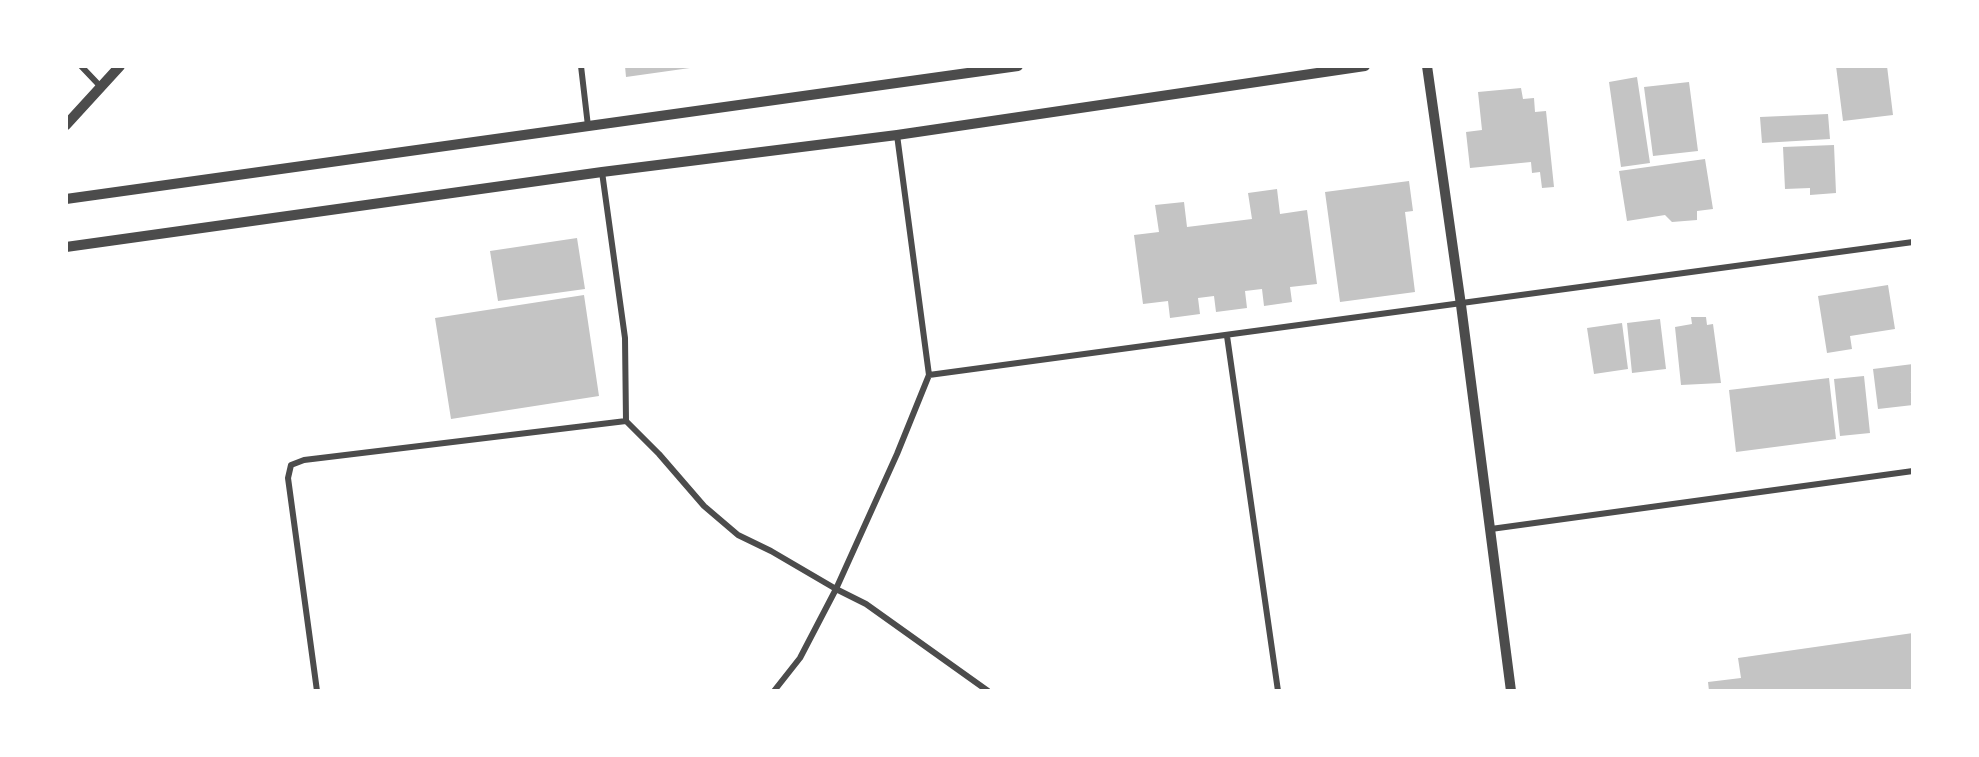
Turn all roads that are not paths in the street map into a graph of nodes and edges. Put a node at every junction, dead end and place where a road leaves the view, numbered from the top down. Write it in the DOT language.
graph roads {
  1 [pos="81,66"];
  2 [pos="120,66"];
  3 [pos="581,66"];
  4 [pos="1018,66"];
  5 [pos="1365,66"];
  6 [pos="1427,66"];
  7 [pos="100,86"];
  8 [pos="66,125"];
  9 [pos="588,126"];
  10 [pos="897,135"];
  11 [pos="602,172"];
  12 [pos="66,200"];
  13 [pos="1913,242"];
  14 [pos="66,246"];
  15 [pos="1461,305"];
  16 [pos="1227,336"];
  17 [pos="929,375"];
  18 [pos="626,421"];
  19 [pos="1913,471"];
  20 [pos="1491,529"];
  21 [pos="836,589"];
  22 [pos="317,691"];
  23 [pos="774,691"];
  24 [pos="988,691"];
  25 [pos="1278,691"];
  26 [pos="1511,691"];
  1 -- 7 [label="street"];
  2 -- 7 [label="street"];
  3 -- 9 [label="street"];
  4 -- 9 [label="street"];
  5 -- 10 [label="street"];
  6 -- 15 [label="street"];
  7 -- 8 [label="street"];
  9 -- 12 [label="street"];
  10 -- 11 [label="street"];
  10 -- 17 [label="street"];
  11 -- 14 [label="street"];
  11 -- 18 [label="street"];
  13 -- 15 [label="street"];
  15 -- 16 [label="street"];
  15 -- 20 [label="street"];
  16 -- 17 [label="street"];
  16 -- 25 [label="street"];
  17 -- 21 [label="street"];
  18 -- 21 [label="street"];
  18 -- 22 [label="street"];
  19 -- 20 [label="street"];
  20 -- 26 [label="street"];
  21 -- 23 [label="street"];
  21 -- 24 [label="street"];
}
